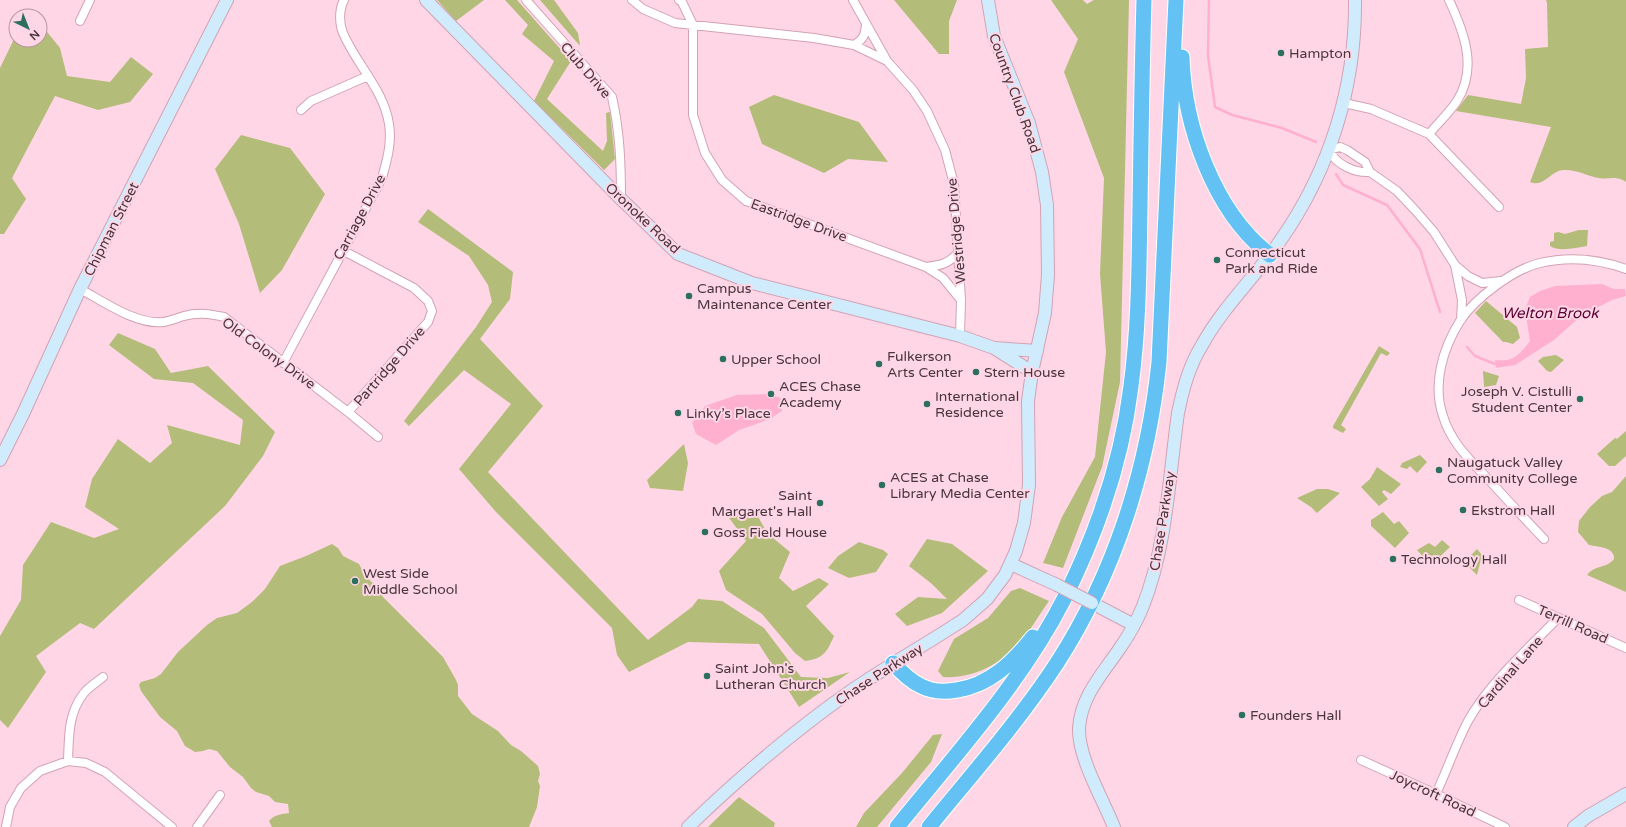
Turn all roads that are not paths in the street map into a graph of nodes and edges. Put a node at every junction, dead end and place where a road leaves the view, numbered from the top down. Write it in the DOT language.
graph roads {
  1 [pos="90,0"];
  2 [pos="227,0"];
  3 [pos="344,0"];
  4 [pos="426,0"];
  5 [pos="526,0"];
  6 [pos="632,0"];
  7 [pos="679,0"];
  8 [pos="853,0"];
  9 [pos="988,0"];
  10 [pos="1144,0"];
  11 [pos="1176,0"];
  12 [pos="1181,0"];
  13 [pos="1355,0"];
  14 [pos="1449,0"];
  15 [pos="80,21"];
  16 [pos="866,24"];
  17 [pos="692,25"];
  18 [pos="854,45"];
  19 [pos="887,61"];
  20 [pos="368,76"];
  21 [pos="1344,103"];
  22 [pos="301,110"];
  23 [pos="1429,134"];
  24 [pos="1329,150"];
  25 [pos="1370,172"];
  26 [pos="621,199"];
  27 [pos="1499,207"];
  28 [pos="342,250"];
  29 [pos="959,252"];
  30 [pos="1270,255"];
  31 [pos="1455,265"];
  32 [pos="926,267"];
  33 [pos="1626,269"];
  34 [pos="1501,281"];
  35 [pos="80,289"];
  36 [pos="961,300"];
  37 [pos="1461,320"];
  38 [pos="960,336"];
  39 [pos="994,348"];
  40 [pos="1037,351"];
  41 [pos="283,363"];
  42 [pos="1032,372"];
  43 [pos="348,412"];
  44 [pos="378,437"];
  45 [pos="0,460"];
  46 [pos="1544,539"];
  47 [pos="1087,549"];
  48 [pos="1011,564"];
  49 [pos="1519,600"];
  50 [pos="1558,618"];
  51 [pos="1134,625"];
  52 [pos="1626,648"];
  53 [pos="893,663"];
  54 [pos="103,677"];
  55 [pos="1361,760"];
  56 [pos="68,761"];
  57 [pos="1436,794"];
  58 [pos="1626,794"];
  59 [pos="220,795"];
  60 [pos="6,827"];
  61 [pos="172,827"];
  62 [pos="197,827"];
  63 [pos="688,827"];
  64 [pos="897,827"];
  65 [pos="929,827"];
  66 [pos="1114,827"];
  67 [pos="1505,827"];
  68 [pos="1574,827"];
  1 -- 15 [label="street"];
  2 -- 35 [label="street, Chipman Street"];
  3 -- 20 [label="street, Carriage Drive"];
  4 -- 26 [label="street, Oronoke Road"];
  5 -- 26 [label="street, Club Drive"];
  6 -- 17 [label="street, Westridge Drive"];
  7 -- 17 [label="street, Eastridge Drive"];
  8 -- 16 [label="street"];
  9 -- 40 [label="street, Country Club Road"];
  10 -- 47 [label="highway"];
  11 -- 65 [label="highway"];
  12 -- 30 [label="highway"];
  13 -- 21 [label="street, Chase Parkway"];
  14 -- 23 [label="street"];
  16 -- 18 [label="street"];
  16 -- 19 [label="street"];
  17 -- 18 [label="street, Westridge Drive"];
  17 -- 32 [label="street, Eastridge Drive"];
  18 -- 19 [label="street, Westridge Drive"];
  19 -- 29 [label="street, Westridge Drive"];
  20 -- 22 [label="street"];
  20 -- 28 [label="street, Carriage Drive"];
  21 -- 23 [label="street"];
  21 -- 24 [label="street, Chase Parkway"];
  23 -- 27 [label="street"];
  24 -- 25 [label="street"];
  24 -- 25 [label="street"];
  24 -- 30 [label="street, Chase Parkway"];
  25 -- 31 [label="street"];
  26 -- 38 [label="street, Oronoke Road"];
  28 -- 41 [label="street, Carriage Drive"];
  28 -- 43 [label="street, Partridge Drive"];
  29 -- 32 [label="street"];
  29 -- 36 [label="street, Westridge Drive"];
  30 -- 51 [label="street, Chase Parkway"];
  31 -- 34 [label="street"];
  31 -- 37 [label="street"];
  32 -- 36 [label="street, Eastridge Drive"];
  33 -- 34 [label="street"];
  34 -- 37 [label="street"];
  35 -- 41 [label="street, Old Colony Drive"];
  35 -- 45 [label="street, Chipman Street"];
  36 -- 38 [label="street, Westridge Drive"];
  37 -- 46 [label="street"];
  38 -- 39 [label="street, Oronoke Road"];
  39 -- 40 [label="street, Oronoke Road"];
  39 -- 42 [label="street, Oronoke Road"];
  40 -- 42 [label="street, Country Club Road"];
  41 -- 43 [label="street, Old Colony Drive"];
  42 -- 48 [label="street, Country Club Road"];
  43 -- 44 [label="street, Old Colony Drive"];
  47 -- 53 [label="highway"];
  47 -- 64 [label="highway"];
  48 -- 51 [label="street, bridge"];
  48 -- 53 [label="street, Chase Parkway"];
  49 -- 50 [label="street, Terrill Road"];
  50 -- 52 [label="street, Terrill Road"];
  50 -- 57 [label="street, Cardinal Lane"];
  51 -- 66 [label="street, Chase Parkway"];
  53 -- 63 [label="street, Chase Parkway"];
  54 -- 56 [label="street"];
  55 -- 57 [label="street, Joycroft Road"];
  56 -- 60 [label="street"];
  56 -- 61 [label="street"];
  57 -- 67 [label="street, Joycroft Road"];
  58 -- 68 [label="street"];
  59 -- 62 [label="street"];
}
